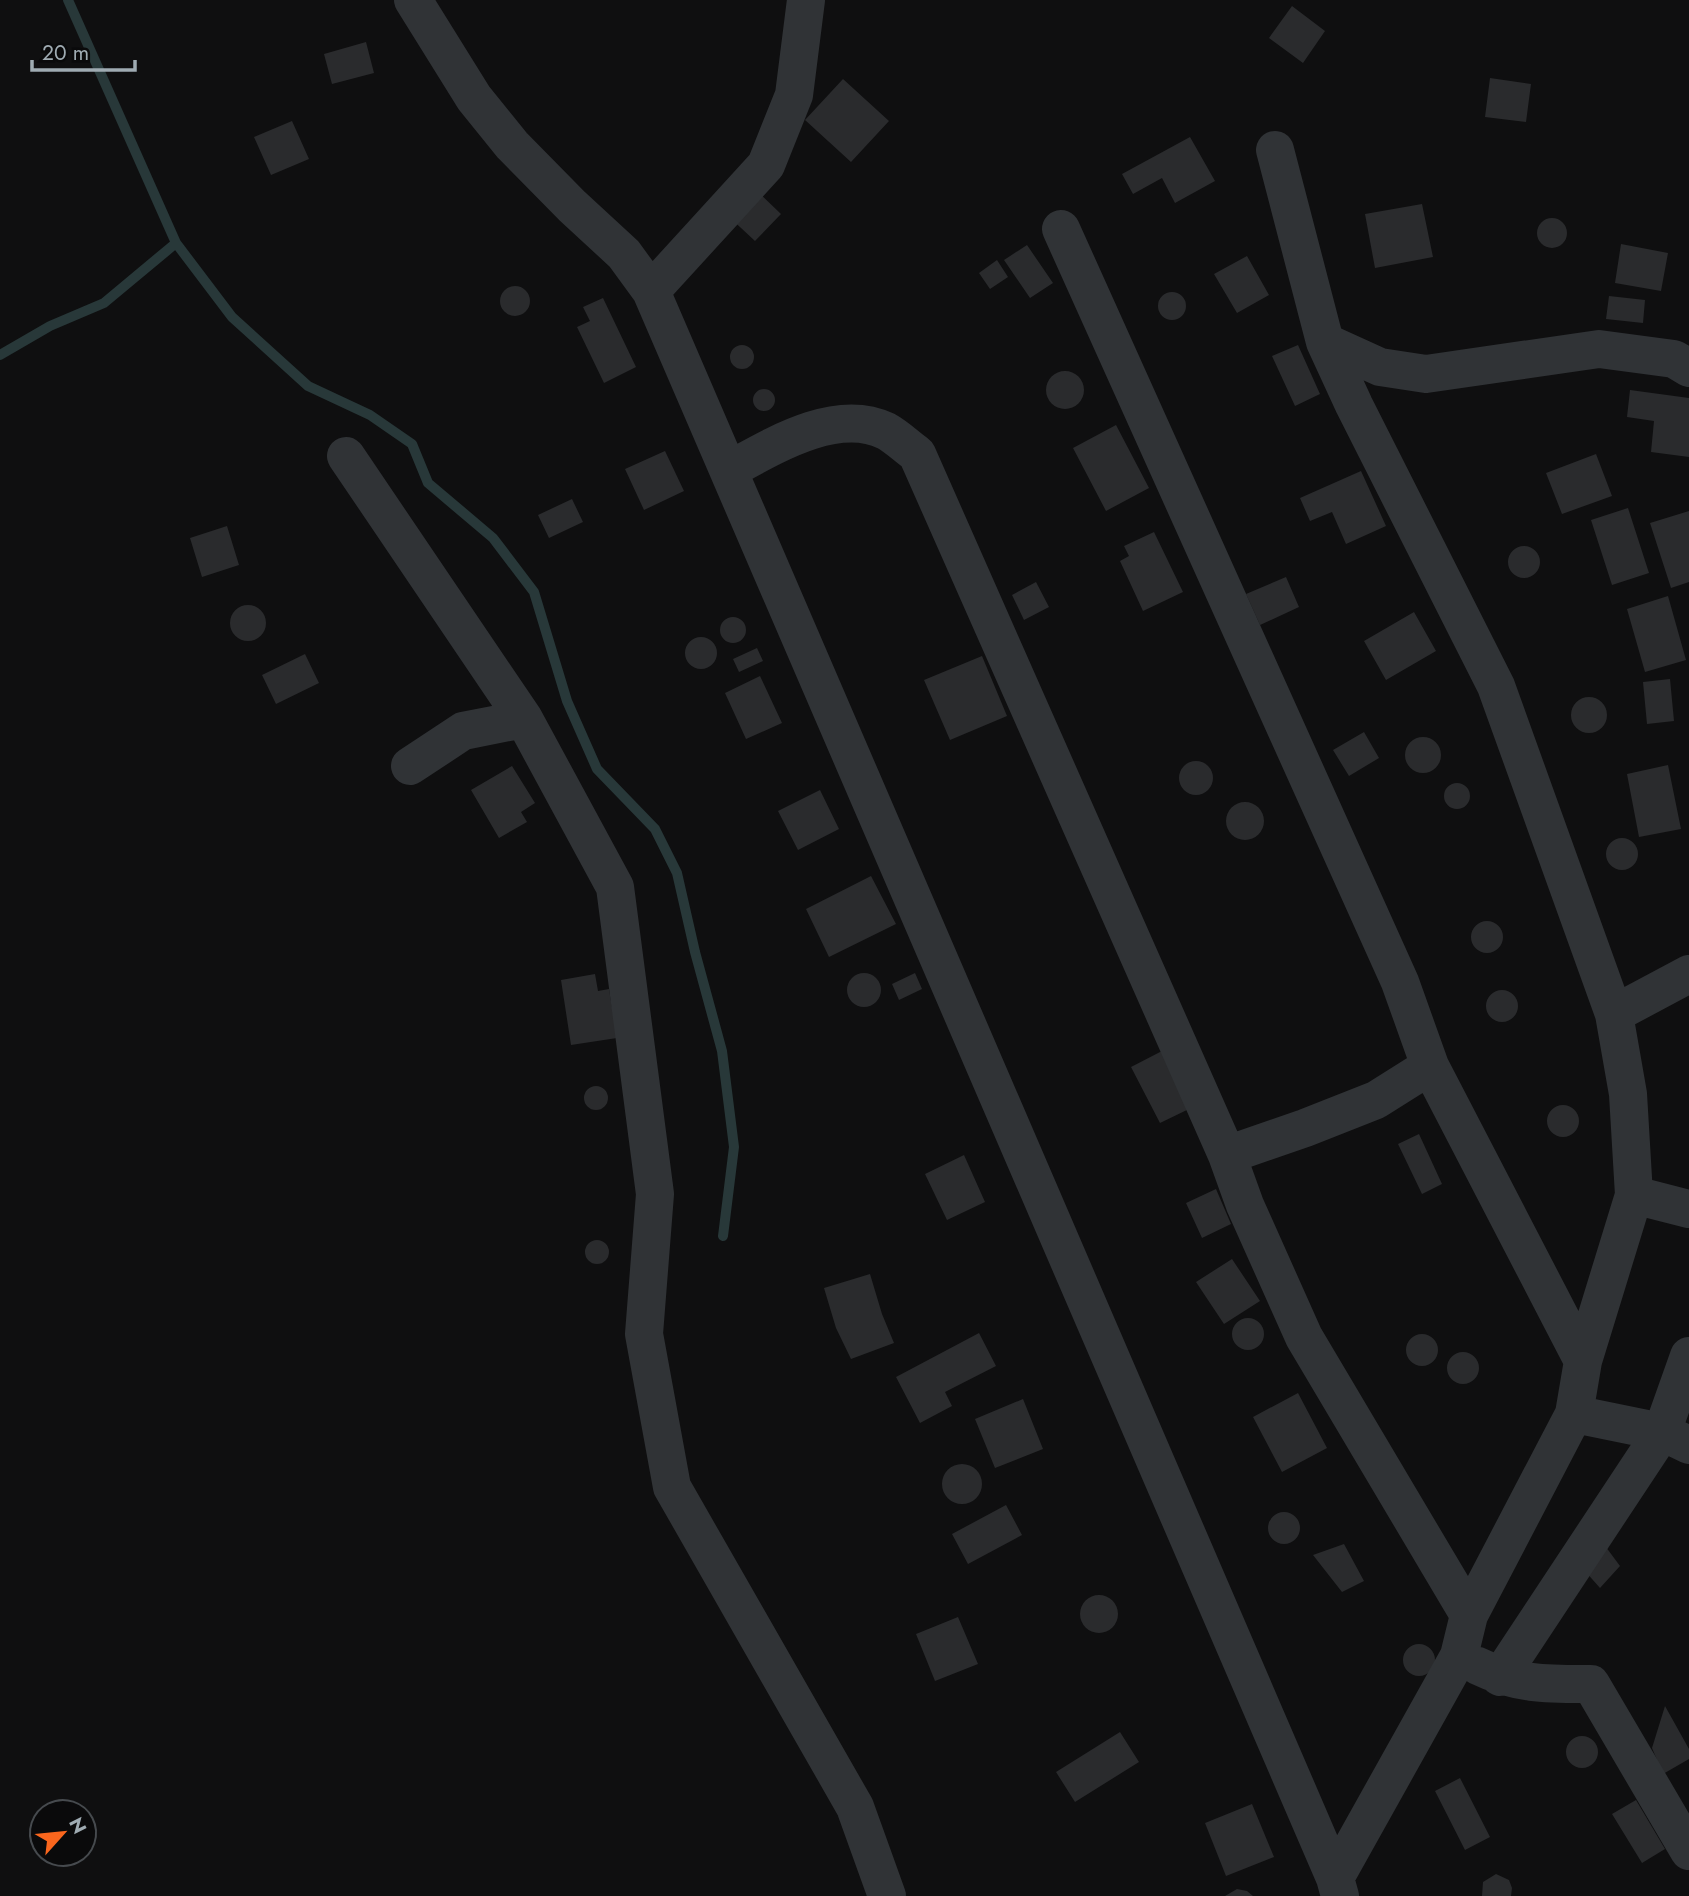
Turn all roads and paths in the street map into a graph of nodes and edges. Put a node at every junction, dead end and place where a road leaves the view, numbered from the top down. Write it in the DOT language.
graph roads {
  1 [pos="413,0"];
  2 [pos="806,0"];
  3 [pos="1275,150"];
  4 [pos="1061,229"];
  5 [pos="651,291"];
  6 [pos="1325,342"];
  7 [pos="1689,368"];
  8 [pos="346,456"];
  9 [pos="729,470"];
  10 [pos="524,719"];
  11 [pos="410,766"];
  12 [pos="1689,974"];
  13 [pos="1614,1014"];
  14 [pos="1430,1066"];
  15 [pos="1227,1155"];
  16 [pos="1634,1195"];
  17 [pos="1689,1209"];
  18 [pos="1689,1356"];
  19 [pos="1583,1361"];
  20 [pos="1574,1414"];
  21 [pos="1676,1438"];
  22 [pos="1469,1615"];
  23 [pos="1459,1656"];
  24 [pos="1500,1676"];
  25 [pos="1689,1851"];
  26 [pos="1337,1887"];
  27 [pos="887,1896"];
  1 -- 5 [label="street"];
  2 -- 5 [label="street"];
  3 -- 6 [label="street"];
  4 -- 14 [label="street"];
  5 -- 9 [label="street"];
  6 -- 7 [label="street"];
  6 -- 13 [label="street"];
  8 -- 10 [label="street"];
  9 -- 15 [label="street"];
  9 -- 26 [label="street"];
  10 -- 11 [label="street"];
  10 -- 27 [label="street"];
  12 -- 13 [label="street"];
  13 -- 16 [label="street"];
  14 -- 15 [label="street"];
  14 -- 19 [label="street"];
  15 -- 22 [label="street"];
  16 -- 17 [label="street"];
  16 -- 19 [label="street"];
  18 -- 21 [label="street"];
  19 -- 20 [label="street"];
  20 -- 21 [label="street"];
  20 -- 22 [label="street"];
  21 -- 24 [label="street"];
  22 -- 23 [label="street"];
  23 -- 24 [label="street"];
  23 -- 26 [label="street"];
  24 -- 25 [label="street"];
}
